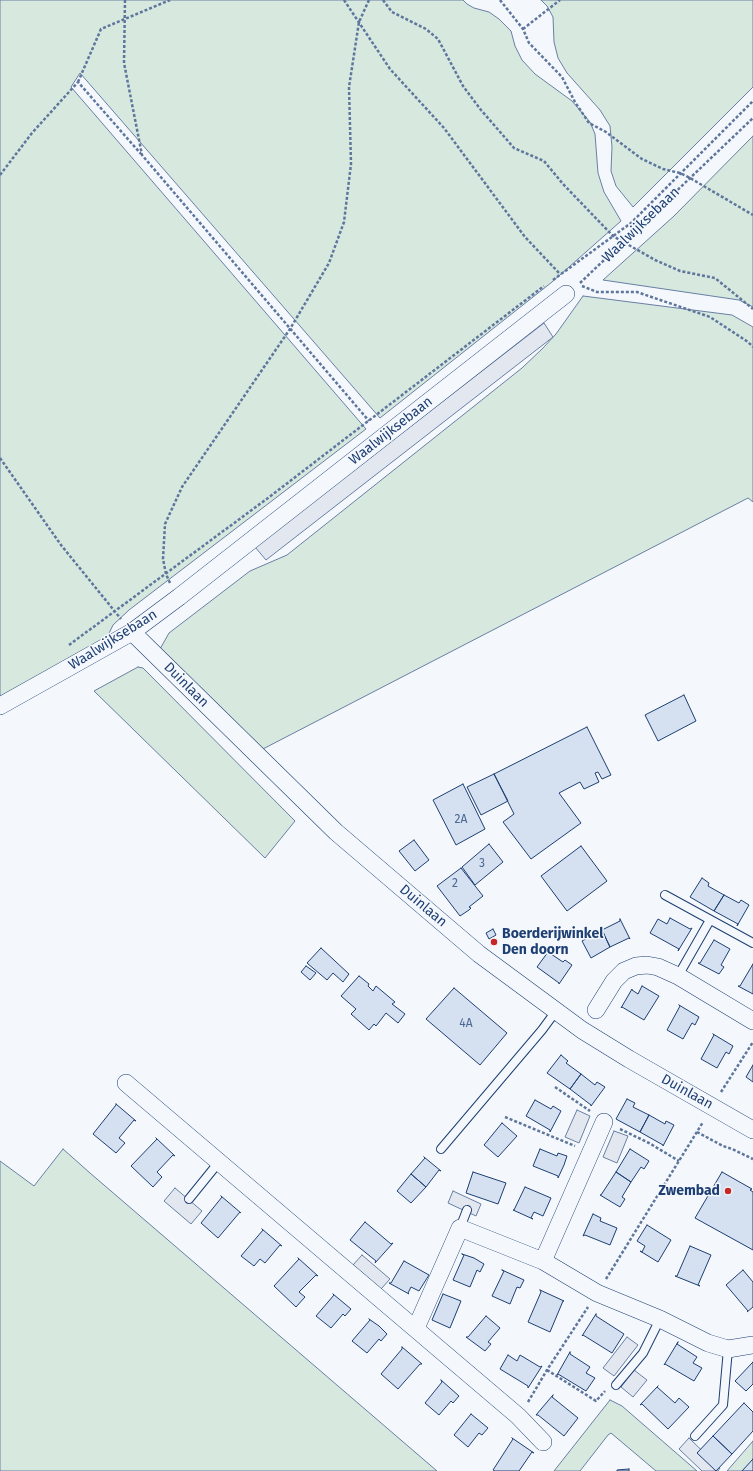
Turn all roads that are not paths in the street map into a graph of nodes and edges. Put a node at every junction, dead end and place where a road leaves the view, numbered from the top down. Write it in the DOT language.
graph roads {
  1 [pos="572,289"];
  2 [pos="132,632"];
  3 [pos="0,706"];
  4 [pos="665,895"];
  5 [pos="710,920"];
  6 [pos="753,943"];
  7 [pos="678,976"];
  8 [pos="596,1010"];
  9 [pos="556,1011"];
  10 [pos="753,1021"];
  11 [pos="126,1083"];
  12 [pos="604,1122"];
  13 [pos="753,1130"];
  14 [pos="441,1149"];
  15 [pos="219,1162"];
  16 [pos="189,1199"];
  17 [pos="468,1210"];
  18 [pos="460,1228"];
  19 [pos="543,1261"];
  20 [pos="660,1319"];
  21 [pos="416,1328"];
  22 [pos="753,1345"];
  23 [pos="728,1349"];
  24 [pos="616,1385"];
  25 [pos="695,1436"];
  26 [pos="544,1442"];
  1 -- 2 [label="street, Waalwijksebaan"];
  2 -- 3 [label="street, Waalwijksebaan"];
  2 -- 9 [label="street, Duinlaan"];
  4 -- 5 [label="lane"];
  5 -- 6 [label="lane"];
  5 -- 7 [label="lane"];
  7 -- 8 [label="street"];
  7 -- 10 [label="street"];
  9 -- 13 [label="street, Duinlaan"];
  9 -- 14 [label="lane"];
  11 -- 15 [label="street"];
  12 -- 19 [label="street"];
  15 -- 16 [label="lane"];
  15 -- 21 [label="street"];
  17 -- 18 [label="lane"];
  18 -- 19 [label="street"];
  18 -- 21 [label="street"];
  19 -- 20 [label="street"];
  20 -- 23 [label="street"];
  20 -- 24 [label="lane"];
  21 -- 26 [label="street"];
  22 -- 23 [label="street"];
  23 -- 25 [label="lane"];
}
